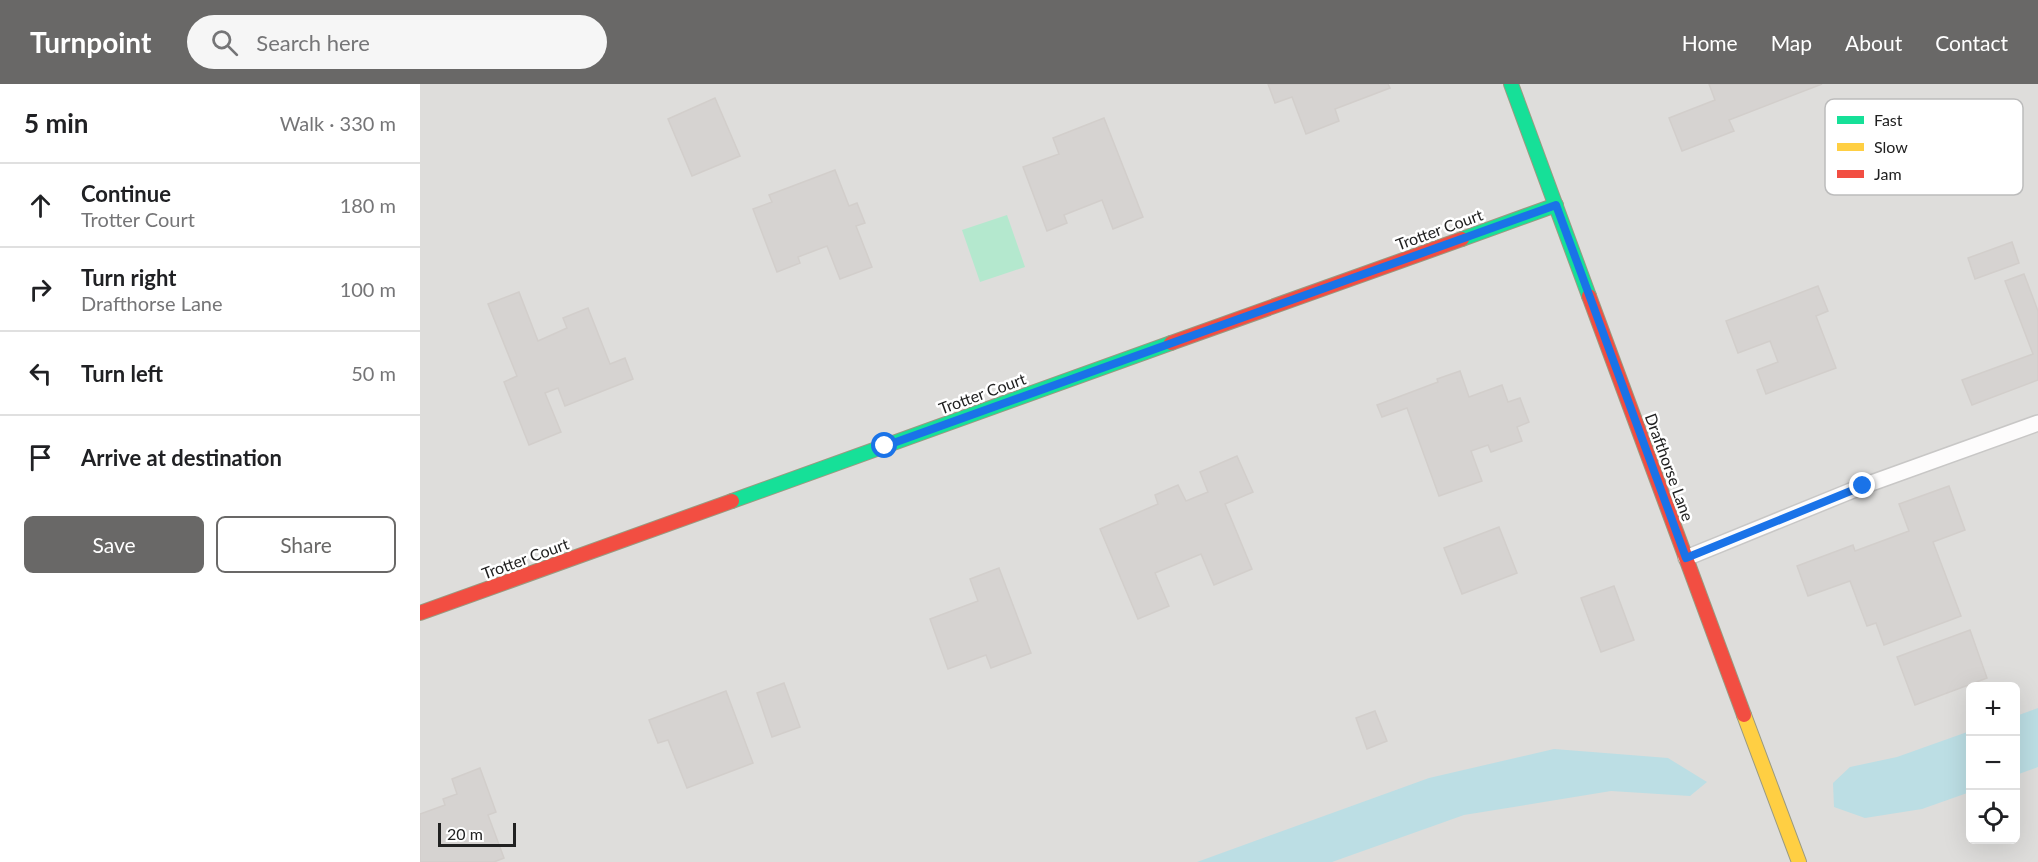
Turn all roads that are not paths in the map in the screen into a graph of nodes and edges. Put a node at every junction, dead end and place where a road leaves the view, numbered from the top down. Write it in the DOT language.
graph roads {
  1 [pos="1511,84"];
  2 [pos="1556,205"];
  3 [pos="2038,423"];
  4 [pos="1686,558"];
  5 [pos="420,614"];
  6 [pos="1799,862"];
  1 -- 2 [label="street, Drafthorse Lane"];
  2 -- 4 [label="street, Drafthorse Lane"];
  2 -- 5 [label="street, Trotter Court"];
  3 -- 4 [label="lane"];
  4 -- 6 [label="street, Drafthorse Lane"];
}
